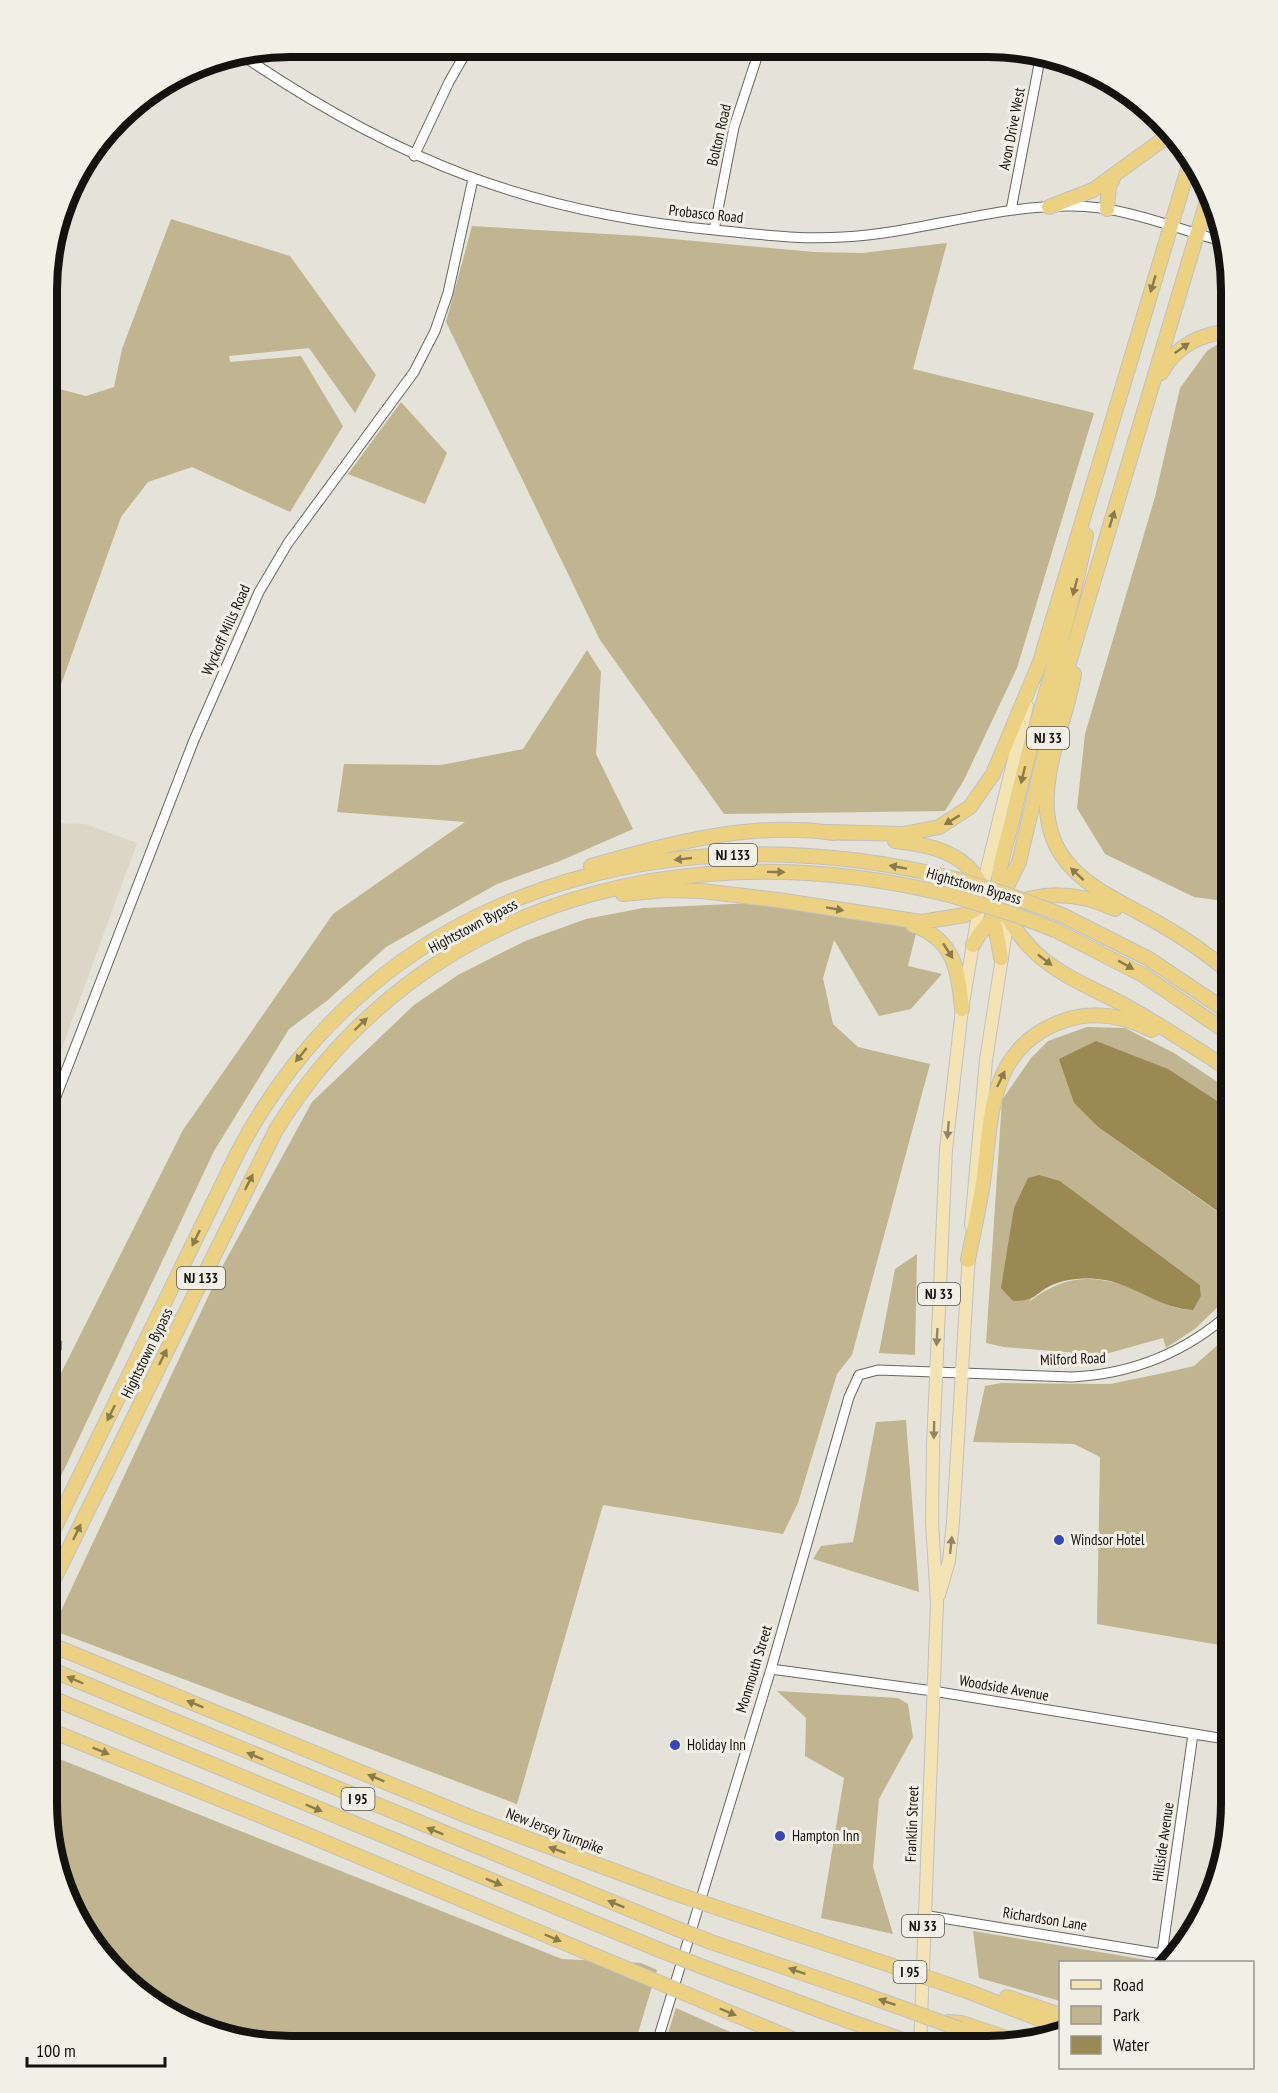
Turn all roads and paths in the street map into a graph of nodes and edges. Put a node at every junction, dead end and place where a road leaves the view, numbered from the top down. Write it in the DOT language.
graph roads {
  1 [pos="463,57"];
  2 [pos="757,57"];
  3 [pos="250,60"];
  4 [pos="1039,63"];
  5 [pos="1165,138"];
  6 [pos="414,156"];
  7 [pos="1188,169"];
  8 [pos="1113,178"];
  9 [pos="473,179"];
  10 [pos="1205,206"];
  11 [pos="1049,207"];
  12 [pos="1107,209"];
  13 [pos="1011,210"];
  14 [pos="1170,228"];
  15 [pos="714,230"];
  16 [pos="1197,234"];
  17 [pos="1216,240"];
  18 [pos="1221,332"];
  19 [pos="1151,390"];
  20 [pos="1098,468"];
  21 [pos="1083,615"];
  22 [pos="1040,662"];
  23 [pos="828,832"];
  24 [pos="1018,862"];
  25 [pos="983,885"];
  26 [pos="515,898"];
  27 [pos="989,902"];
  28 [pos="533,912"];
  29 [pos="1004,913"];
  30 [pos="900,920"];
  31 [pos="973,945"];
  32 [pos="1001,958"];
  33 [pos="1221,966"];
  34 [pos="1221,969"];
  35 [pos="1221,1007"];
  36 [pos="962,1009"];
  37 [pos="1221,1028"];
  38 [pos="1221,1066"];
  39 [pos="1221,1068"];
  40 [pos="57,1094"];
  41 [pos="968,1260"];
  42 [pos="1221,1320"];
  43 [pos="935,1372"];
  44 [pos="962,1372"];
  45 [pos="57,1523"];
  46 [pos="57,1573"];
  47 [pos="938,1602"];
  48 [pos="57,1646"];
  49 [pos="771,1669"];
  50 [pos="57,1672"];
  51 [pos="933,1691"];
  52 [pos="57,1700"];
  53 [pos="57,1733"];
  54 [pos="1193,1734"];
  55 [pos="1221,1738"];
  56 [pos="923,1915"];
  57 [pos="1162,1953"];
  58 [pos="967,1991"];
  59 [pos="1059,2015"];
  60 [pos="1058,2025"];
  61 [pos="961,2026"];
  62 [pos="659,2036"];
  63 [pos="785,2036"];
  64 [pos="892,2036"];
  65 [pos="920,2036"];
  66 [pos="983,2036"];
  67 [pos="997,2036"];
  1 -- 6 [label="street"];
  2 -- 15 [label="street, Bolton Road"];
  3 -- 6 [label="street, Probasco Road"];
  4 -- 13 [label="street, Avon Drive West"];
  5 -- 8 [label="highway"];
  6 -- 9 [label="street, Probasco Road"];
  7 -- 14 [label="highway, NJ 33"];
  8 -- 11 [label="highway"];
  8 -- 12 [label="highway"];
  9 -- 15 [label="street, Probasco Road"];
  9 -- 40 [label="street, Wyckoff Mills Road"];
  10 -- 16 [label="highway, NJ 33"];
  11 -- 12 [label="street, Probasco Road"];
  11 -- 13 [label="street, Probasco Road"];
  12 -- 14 [label="street, Probasco Road"];
  13 -- 15 [label="street, Probasco Road"];
  14 -- 16 [label="street, Probasco Road"];
  14 -- 20 [label="highway, NJ 33, one-way"];
  16 -- 17 [label="street, Probasco Road"];
  16 -- 19 [label="highway, NJ 33"];
  19 -- 18 [label="highway, one-way"];
  21 -- 19 [label="highway, NJ 33, one-way"];
  20 -- 22 [label="highway, NJ 33"];
  20 -- 27 [label="highway, one-way"];
  21 -- 24 [label="highway, NJ 33"];
  33 -- 21 [label="highway, one-way"];
  22 -- 23 [label="highway, one-way"];
  22 -- 25 [label="main road, NJ 33"];
  23 -- 25 [label="highway"];
  23 -- 26 [label="highway"];
  24 -- 27 [label="highway"];
  24 -- 29 [label="main road, NJ 33"];
  25 -- 27 [label="highway"];
  35 -- 26 [label="highway, Hightstown Bypass / NJ 133, one-way, bridge"];
  26 -- 45 [label="highway, Hightstown Bypass / NJ 133, one-way"];
  27 -- 29 [label="highway"];
  27 -- 30 [label="highway"];
  27 -- 31 [label="main road, NJ 33"];
  28 -- 30 [label="highway, one-way"];
  28 -- 37 [label="highway, Hightstown Bypass / NJ 133, one-way, bridge"];
  46 -- 28 [label="highway, Hightstown Bypass / NJ 133, one-way"];
  29 -- 31 [label="highway"];
  29 -- 32 [label="highway"];
  29 -- 34 [label="highway"];
  29 -- 38 [label="highway, one-way"];
  30 -- 36 [label="highway, one-way"];
  31 -- 36 [label="main road, NJ 33"];
  32 -- 41 [label="main road, NJ 33"];
  36 -- 43 [label="main road, NJ 33, one-way"];
  41 -- 39 [label="highway, one-way"];
  41 -- 44 [label="main road, NJ 33"];
  42 -- 44 [label="street, Milford Road"];
  43 -- 44 [label="street, Milford Road"];
  43 -- 47 [label="main road, NJ 33, one-way"];
  43 -- 49 [label="street, Monmouth Street"];
  47 -- 44 [label="main road, NJ 33, one-way"];
  47 -- 51 [label="main road, Franklin Street / NJ 33"];
  58 -- 48 [label="highway, New Jersey Turnpike / I 95, one-way, bridge"];
  49 -- 51 [label="street, Woodside Avenue"];
  49 -- 62 [label="street, Monmouth Street"];
  61 -- 50 [label="highway, I 95, one-way, bridge"];
  51 -- 54 [label="street, Woodside Avenue"];
  51 -- 56 [label="main road, Franklin Street / NJ 33"];
  52 -- 64 [label="highway, I 95, one-way, bridge"];
  53 -- 63 [label="highway, one-way, bridge"];
  54 -- 55 [label="street, Woodside Avenue"];
  54 -- 57 [label="street, Hillside Avenue"];
  56 -- 57 [label="street, Richardson Lane"];
  56 -- 65 [label="main road, Franklin Street / NJ 33"];
  58 -- 59 [label="highway"];
  58 -- 60 [label="highway, New Jersey Turnpike / I 95"];
  61 -- 66 [label="highway, I 95"];
  61 -- 67 [label="highway"];
}
